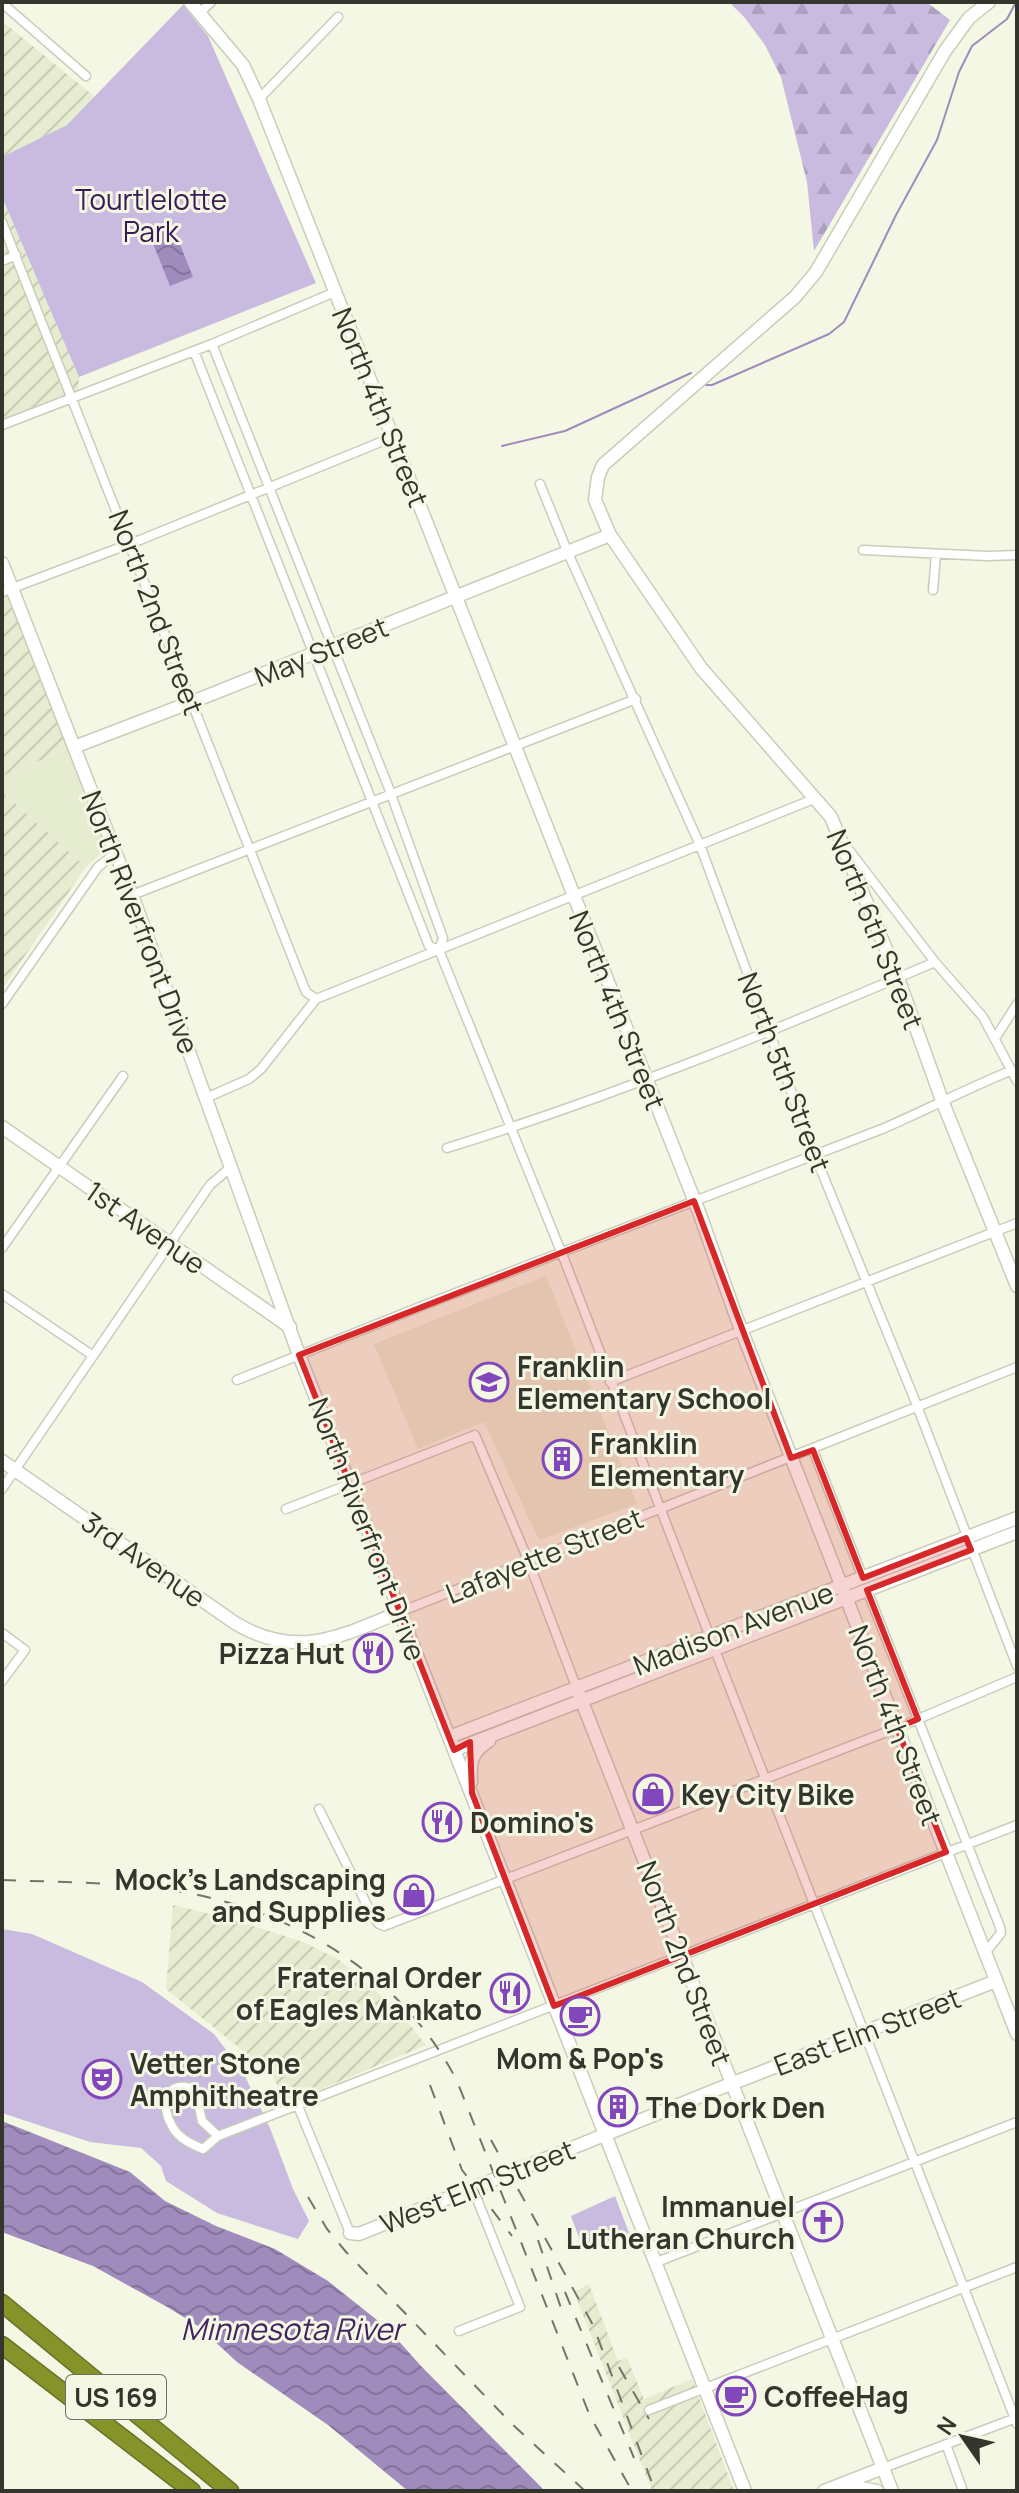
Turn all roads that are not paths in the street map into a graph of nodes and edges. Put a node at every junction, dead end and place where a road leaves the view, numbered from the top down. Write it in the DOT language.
graph roads {
  1 [pos="190,2"];
  2 [pos="211,2"];
  3 [pos="989,2"];
  4 [pos="2,3"];
  5 [pos="200,13"];
  6 [pos="338,17"];
  7 [pos="86,76"];
  8 [pos="259,99"];
  9 [pos="2,222"];
  10 [pos="16,255"];
  11 [pos="2,261"];
  12 [pos="335,292"];
  13 [pos="212,344"];
  14 [pos="194,351"];
  15 [pos="73,398"];
  16 [pos="2,425"];
  17 [pos="393,437"];
  18 [pos="540,484"];
  19 [pos="270,487"];
  20 [pos="251,495"];
  21 [pos="610,535"];
  22 [pos="131,543"];
  23 [pos="863,550"];
  24 [pos="568,553"];
  25 [pos="936,554"];
  26 [pos="1017,555"];
  27 [pos="2,563"];
  28 [pos="7,590"];
  29 [pos="933,590"];
  30 [pos="456,596"];
  31 [pos="333,647"];
  32 [pos="314,654"];
  33 [pos="636,699"];
  34 [pos="192,702"];
  35 [pos="74,747"];
  36 [pos="514,748"];
  37 [pos="392,795"];
  38 [pos="814,799"];
  39 [pos="372,803"];
  40 [pos="844,843"];
  41 [pos="700,845"];
  42 [pos="250,851"];
  43 [pos="116,853"];
  44 [pos="132,895"];
  45 [pos="573,897"];
  46 [pos="439,950"];
  47 [pos="935,962"];
  48 [pos="898,978"];
  49 [pos="316,999"];
  50 [pos="2,1004"];
  51 [pos="1017,1004"];
  52 [pos="768,1030"];
  53 [pos="996,1037"];
  54 [pos="1010,1071"];
  55 [pos="123,1076"];
  56 [pos="644,1079"];
  57 [pos="1017,1081"];
  58 [pos="206,1098"];
  59 [pos="943,1103"];
  60 [pos="2,1127"];
  61 [pos="511,1129"];
  62 [pos="447,1148"];
  63 [pos="814,1153"];
  64 [pos="58,1166"];
  65 [pos="231,1167"];
  66 [pos="694,1201"];
  67 [pos="1017,1223"];
  68 [pos="994,1232"];
  69 [pos="170,1244"];
  70 [pos="2,1248"];
  71 [pos="561,1252"];
  72 [pos="867,1282"];
  73 [pos="1017,1286"];
  74 [pos="2,1294"];
  75 [pos="290,1327"];
  76 [pos="741,1330"];
  77 [pos="92,1355"];
  78 [pos="299,1355"];
  79 [pos="1017,1367"];
  80 [pos="237,1380"];
  81 [pos="610,1382"];
  82 [pos="918,1407"];
  83 [pos="813,1450"];
  84 [pos="791,1458"];
  85 [pos="2,1461"];
  86 [pos="14,1469"];
  87 [pos="350,1484"];
  88 [pos="2,1489"];
  89 [pos="286,1509"];
  90 [pos="659,1509"];
  91 [pos="1017,1518"];
  92 [pos="1017,1532"];
  93 [pos="968,1544"];
  94 [pos="528,1560"];
  95 [pos="865,1584"];
  96 [pos="844,1592"];
  97 [pos="400,1612"];
  98 [pos="2,1633"];
  99 [pos="293,1643"];
  100 [pos="712,1644"];
  101 [pos="1017,1666"];
  102 [pos="1017,1677"];
  103 [pos="2,1681"];
  104 [pos="577,1689"];
  105 [pos="582,1702"];
  106 [pos="918,1719"];
  107 [pos="897,1728"];
  108 [pos="500,1733"];
  109 [pos="449,1737"];
  110 [pos="454,1750"];
  111 [pos="765,1779"];
  112 [pos="472,1793"];
  113 [pos="319,1809"];
  114 [pos="1017,1825"];
  115 [pos="634,1829"];
  116 [pos="967,1844"];
  117 [pos="946,1852"];
  118 [pos="506,1880"];
  119 [pos="815,1904"];
  120 [pos="985,1953"];
  121 [pos="683,1955"];
  122 [pos="996,1981"];
  123 [pos="554,2006"];
  124 [pos="865,2033"];
  125 [pos="1017,2034"];
  126 [pos="731,2084"];
  127 [pos="298,2106"];
  128 [pos="1017,2122"];
  129 [pos="604,2134"];
  130 [pos="218,2136"];
  131 [pos="916,2161"];
  132 [pos="473,2189"];
  133 [pos="782,2213"];
  134 [pos="350,2233"];
  135 [pos="654,2263"];
  136 [pos="1017,2267"];
  137 [pos="964,2286"];
  138 [pos="2,2303"];
  139 [pos="459,2331"];
  140 [pos="833,2340"];
  141 [pos="2,2345"];
  142 [pos="704,2389"];
  143 [pos="649,2410"];
  144 [pos="1016,2420"];
  145 [pos="946,2444"];
  146 [pos="883,2468"];
  147 [pos="189,2491"];
  148 [pos="232,2491"];
  149 [pos="745,2491"];
  150 [pos="824,2491"];
  151 [pos="834,2491"];
  152 [pos="877,2491"];
  153 [pos="892,2491"];
  154 [pos="963,2491"];
  1 -- 5 [label="street, North 4th Street"];
  2 -- 5 [label="street"];
  3 -- 21 [label="street, North 6th Street"];
  4 -- 7 [label="street"];
  5 -- 8 [label="street, North 4th Street"];
  6 -- 8 [label="street"];
  8 -- 12 [label="street, North 4th Street"];
  9 -- 10 [label="street, North 2nd Street"];
  10 -- 11 [label="street"];
  10 -- 15 [label="street, North 2nd Street"];
  12 -- 13 [label="street"];
  12 -- 17 [label="street, North 4th Street"];
  13 -- 14 [label="street"];
  13 -- 19 [label="street"];
  14 -- 15 [label="street"];
  14 -- 20 [label="street"];
  15 -- 16 [label="street"];
  15 -- 22 [label="street, North 2nd Street"];
  17 -- 19 [label="street"];
  17 -- 30 [label="street, North 4th Street"];
  18 -- 24 [label="street, North 5th Street"];
  19 -- 20 [label="street"];
  19 -- 31 [label="street"];
  20 -- 22 [label="street"];
  20 -- 32 [label="street"];
  21 -- 24 [label="street, May Street"];
  21 -- 38 [label="street, North 6th Street"];
  22 -- 28 [label="street"];
  22 -- 34 [label="street, North 2nd Street"];
  23 -- 25 [label="street"];
  24 -- 30 [label="street, May Street"];
  24 -- 33 [label="street, North 5th Street"];
  25 -- 26 [label="street"];
  25 -- 29 [label="street"];
  27 -- 28 [label="street, North Riverfront Drive"];
  28 -- 35 [label="street, North Riverfront Drive"];
  30 -- 31 [label="street, May Street"];
  30 -- 36 [label="street, North 4th Street"];
  31 -- 32 [label="street, May Street"];
  31 -- 37 [label="street"];
  32 -- 34 [label="street, May Street"];
  32 -- 39 [label="street"];
  33 -- 36 [label="street"];
  33 -- 41 [label="street, North 5th Street"];
  34 -- 35 [label="street, May Street"];
  34 -- 42 [label="street, North 2nd Street"];
  35 -- 43 [label="street, North Riverfront Drive"];
  36 -- 37 [label="street"];
  36 -- 45 [label="street, North 4th Street"];
  37 -- 39 [label="street"];
  37 -- 46 [label="street"];
  38 -- 40 [label="street, North 6th Street"];
  38 -- 41 [label="street"];
  39 -- 42 [label="street"];
  39 -- 46 [label="street"];
  40 -- 47 [label="street"];
  40 -- 48 [label="street, North 6th Street"];
  41 -- 45 [label="street"];
  41 -- 52 [label="street, North 5th Street"];
  42 -- 44 [label="street"];
  42 -- 49 [label="street, North 2nd Street"];
  43 -- 44 [label="street, North Riverfront Drive"];
  43 -- 50 [label="street"];
  44 -- 58 [label="street, North Riverfront Drive"];
  45 -- 46 [label="street"];
  45 -- 56 [label="street, North 4th Street"];
  46 -- 49 [label="street"];
  46 -- 61 [label="street"];
  47 -- 48 [label="street"];
  47 -- 53 [label="street"];
  48 -- 52 [label="street"];
  48 -- 59 [label="street, North 6th Street"];
  49 -- 58 [label="street"];
  51 -- 53 [label="street"];
  52 -- 56 [label="street"];
  52 -- 63 [label="street, North 5th Street"];
  53 -- 54 [label="street"];
  54 -- 57 [label="street"];
  54 -- 59 [label="street"];
  55 -- 64 [label="street"];
  56 -- 61 [label="street"];
  56 -- 66 [label="street, North 4th Street"];
  58 -- 65 [label="street, North Riverfront Drive"];
  59 -- 63 [label="street"];
  59 -- 68 [label="street, North 6th Street"];
  60 -- 64 [label="street, 1st Avenue"];
  61 -- 62 [label="street"];
  61 -- 71 [label="street"];
  63 -- 66 [label="street"];
  63 -- 72 [label="street, North 5th Street"];
  64 -- 69 [label="street, 1st Avenue"];
  64 -- 70 [label="street"];
  65 -- 69 [label="street"];
  65 -- 75 [label="street, North Riverfront Drive"];
  66 -- 71 [label="street"];
  66 -- 76 [label="street, North 4th Street"];
  67 -- 68 [label="street"];
  68 -- 72 [label="street"];
  68 -- 73 [label="street, North 6th Street"];
  69 -- 75 [label="street, 1st Avenue"];
  69 -- 77 [label="street"];
  71 -- 78 [label="street"];
  71 -- 81 [label="street"];
  72 -- 76 [label="street"];
  72 -- 82 [label="street, North 5th Street"];
  74 -- 77 [label="street"];
  75 -- 78 [label="street, North Riverfront Drive"];
  76 -- 81 [label="street"];
  76 -- 84 [label="street, North 4th Street"];
  77 -- 86 [label="street"];
  78 -- 80 [label="street"];
  78 -- 87 [label="street, North Riverfront Drive"];
  79 -- 82 [label="street, Lafayette Street"];
  81 -- 90 [label="street"];
  82 -- 83 [label="street, Lafayette Street"];
  82 -- 93 [label="street, North 5th Street"];
  83 -- 84 [label="street, Lafayette Street"];
  83 -- 95 [label="street"];
  84 -- 90 [label="street, Lafayette Street"];
  84 -- 96 [label="street, North 4th Street"];
  85 -- 86 [label="street, 3rd Avenue"];
  86 -- 88 [label="street"];
  86 -- 99 [label="street, 3rd Avenue"];
  87 -- 89 [label="street"];
  87 -- 94 [label="street, North 2nd Street"];
  87 -- 97 [label="street, North Riverfront Drive"];
  90 -- 94 [label="street, Lafayette Street"];
  90 -- 100 [label="street"];
  91 -- 93 [label="street, Madison Avenue"];
  92 -- 93 [label="street, Madison Avenue"];
  93 -- 95 [label="street, Madison Avenue"];
  93 -- 101 [label="street, North 5th Street"];
  94 -- 97 [label="street, Lafayette Street"];
  94 -- 104 [label="street, North 2nd Street"];
  95 -- 96 [label="street, Madison Avenue"];
  95 -- 106 [label="street"];
  96 -- 100 [label="street, Madison Avenue"];
  96 -- 107 [label="street, North 4th Street"];
  97 -- 99 [label="street, Lafayette Street"];
  97 -- 109 [label="street, North Riverfront Drive"];
  98 -- 103 [label="street"];
  100 -- 104 [label="street, Madison Avenue"];
  100 -- 105 [label="street, Madison Avenue"];
  100 -- 111 [label="street"];
  102 -- 106 [label="street"];
  104 -- 105 [label="street, North 2nd Street"];
  104 -- 109 [label="street, Madison Avenue"];
  105 -- 108 [label="street, Madison Avenue"];
  105 -- 115 [label="street, North 2nd Street"];
  106 -- 107 [label="street"];
  106 -- 116 [label="street"];
  107 -- 111 [label="street"];
  107 -- 117 [label="street, North 4th Street"];
  108 -- 110 [label="street, Madison Avenue"];
  108 -- 112 [label="street"];
  109 -- 110 [label="street, North Riverfront Drive"];
  110 -- 112 [label="street, North Riverfront Drive"];
  111 -- 115 [label="street"];
  111 -- 119 [label="street"];
  112 -- 118 [label="street, North Riverfront Drive"];
  113 -- 118 [label="street"];
  114 -- 116 [label="street"];
  115 -- 118 [label="street"];
  115 -- 121 [label="street, North 2nd Street"];
  116 -- 117 [label="street"];
  116 -- 120 [label="street"];
  117 -- 119 [label="street"];
  117 -- 120 [label="street, North 4th Street"];
  118 -- 123 [label="street, North Riverfront Drive"];
  119 -- 121 [label="street"];
  119 -- 124 [label="street"];
  120 -- 122 [label="street, North 4th Street"];
  121 -- 123 [label="street"];
  121 -- 126 [label="street, North 2nd Street"];
  122 -- 124 [label="street, East Elm Street"];
  122 -- 125 [label="street, North 4th Street"];
  123 -- 127 [label="street"];
  123 -- 129 [label="street, North Riverfront Drive"];
  124 -- 126 [label="street, East Elm Street"];
  124 -- 131 [label="street"];
  126 -- 129 [label="street, East Elm Street"];
  126 -- 133 [label="street, North 2nd Street"];
  127 -- 130 [label="street"];
  127 -- 134 [label="street"];
  128 -- 131 [label="street"];
  129 -- 132 [label="street, West Elm Street"];
  129 -- 135 [label="street, North Riverfront Drive"];
  130 -- 130 [label="street"];
  131 -- 133 [label="street"];
  131 -- 137 [label="street"];
  132 -- 134 [label="street, West Elm Street"];
  132 -- 139 [label="street"];
  133 -- 135 [label="street"];
  133 -- 140 [label="street, North 2nd Street"];
  135 -- 142 [label="street, North Riverfront Drive"];
  136 -- 137 [label="street"];
  137 -- 140 [label="street"];
  137 -- 144 [label="street"];
  138 -- 148 [label="highway, US 169"];
  140 -- 142 [label="street"];
  140 -- 146 [label="street, North 2nd Street"];
  141 -- 147 [label="highway, US 169"];
  142 -- 143 [label="street"];
  142 -- 149 [label="street, North Riverfront Drive"];
  144 -- 145 [label="street"];
  145 -- 146 [label="street"];
  145 -- 154 [label="street"];
  146 -- 150 [label="street"];
  146 -- 153 [label="street, North 2nd Street"];
  151 -- 152 [label="street"];
}
